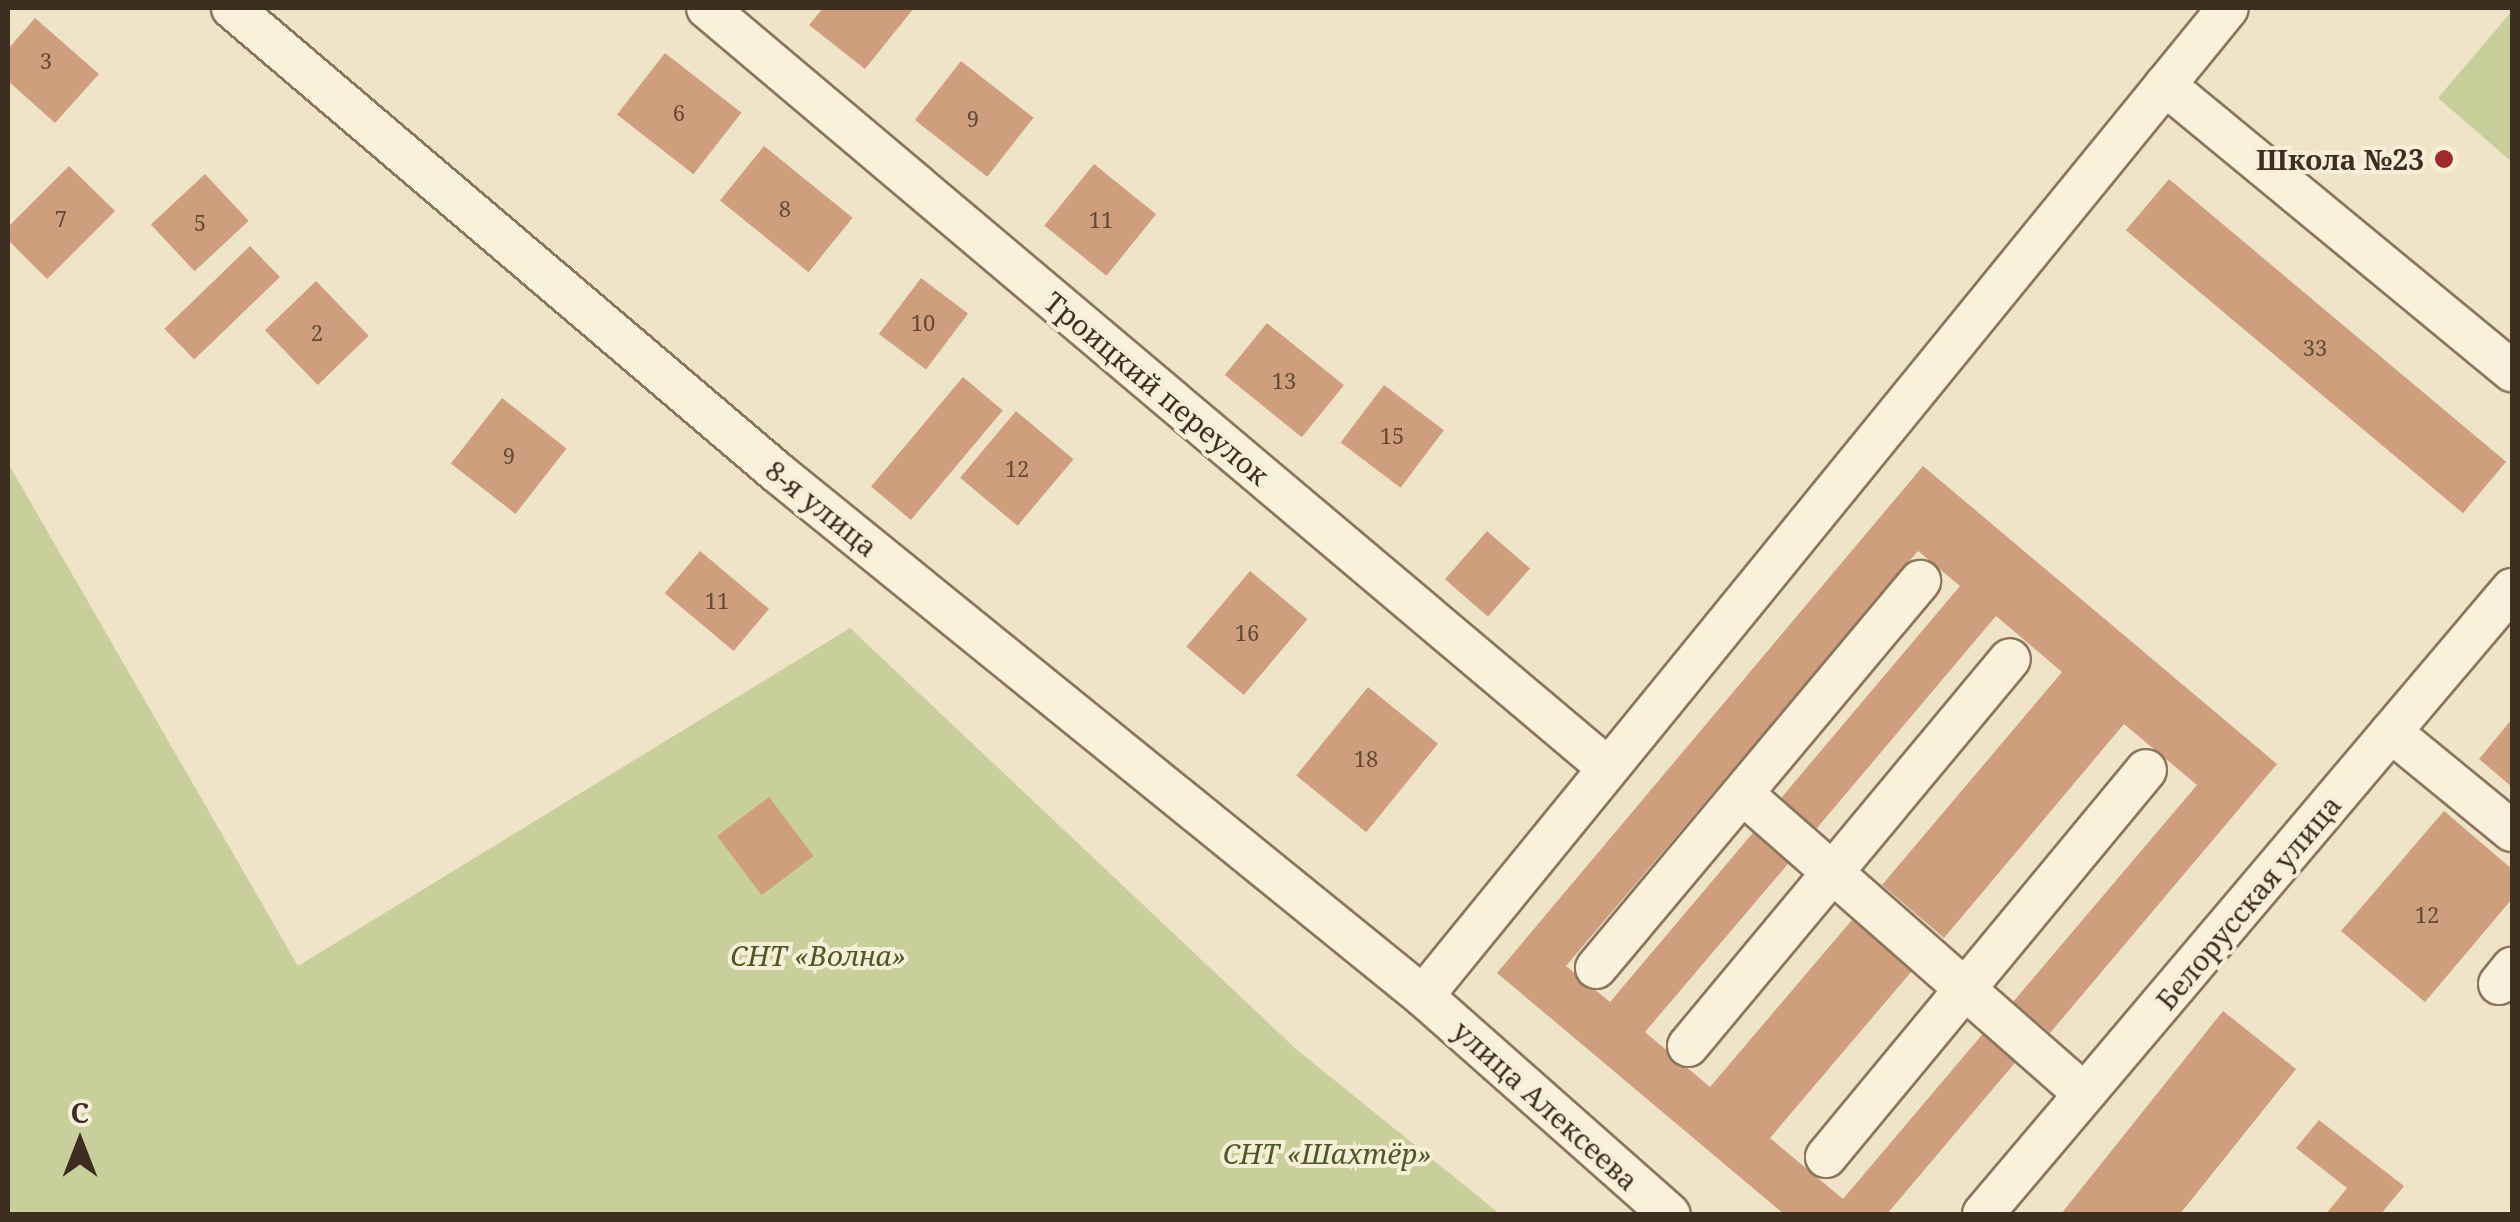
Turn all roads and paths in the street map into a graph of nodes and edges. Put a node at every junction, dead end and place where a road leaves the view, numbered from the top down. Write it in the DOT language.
graph roads {
  1 [pos="232,8"];
  2 [pos="707,8"];
  3 [pos="2228,8"];
  4 [pos="2165,85"];
  5 [pos="2512,371"];
  6 [pos="1920,581"];
  7 [pos="2512,589"];
  8 [pos="2010,659"];
  9 [pos="2391,732"];
  10 [pos="1608,768"];
  11 [pos="2146,770"];
  12 [pos="1743,794"];
  13 [pos="2512,831"];
  14 [pos="1832,872"];
  15 [pos="1596,968"];
  16 [pos="1965,989"];
  17 [pos="1422,996"];
  18 [pos="1688,1046"];
  19 [pos="2084,1094"];
  20 [pos="1826,1156"];
  21 [pos="1669,1214"];
  22 [pos="1983,1214"];
  1 -- 17 [label="street, 8-я улица"];
  2 -- 10 [label="street, Троицкий переулок"];
  3 -- 4 [label="street"];
  4 -- 5 [label="street"];
  4 -- 10 [label="street"];
  6 -- 12 [label="street"];
  7 -- 9 [label="street, Белорусская улица"];
  8 -- 14 [label="street"];
  9 -- 13 [label="street"];
  9 -- 19 [label="street, Белорусская улица"];
  10 -- 17 [label="street"];
  11 -- 16 [label="street"];
  12 -- 14 [label="street"];
  12 -- 15 [label="street"];
  14 -- 16 [label="street"];
  14 -- 18 [label="street"];
  16 -- 19 [label="street"];
  16 -- 20 [label="street"];
  17 -- 21 [label="street, улица Алексеева"];
  19 -- 22 [label="street, Белорусская улица"];
}
